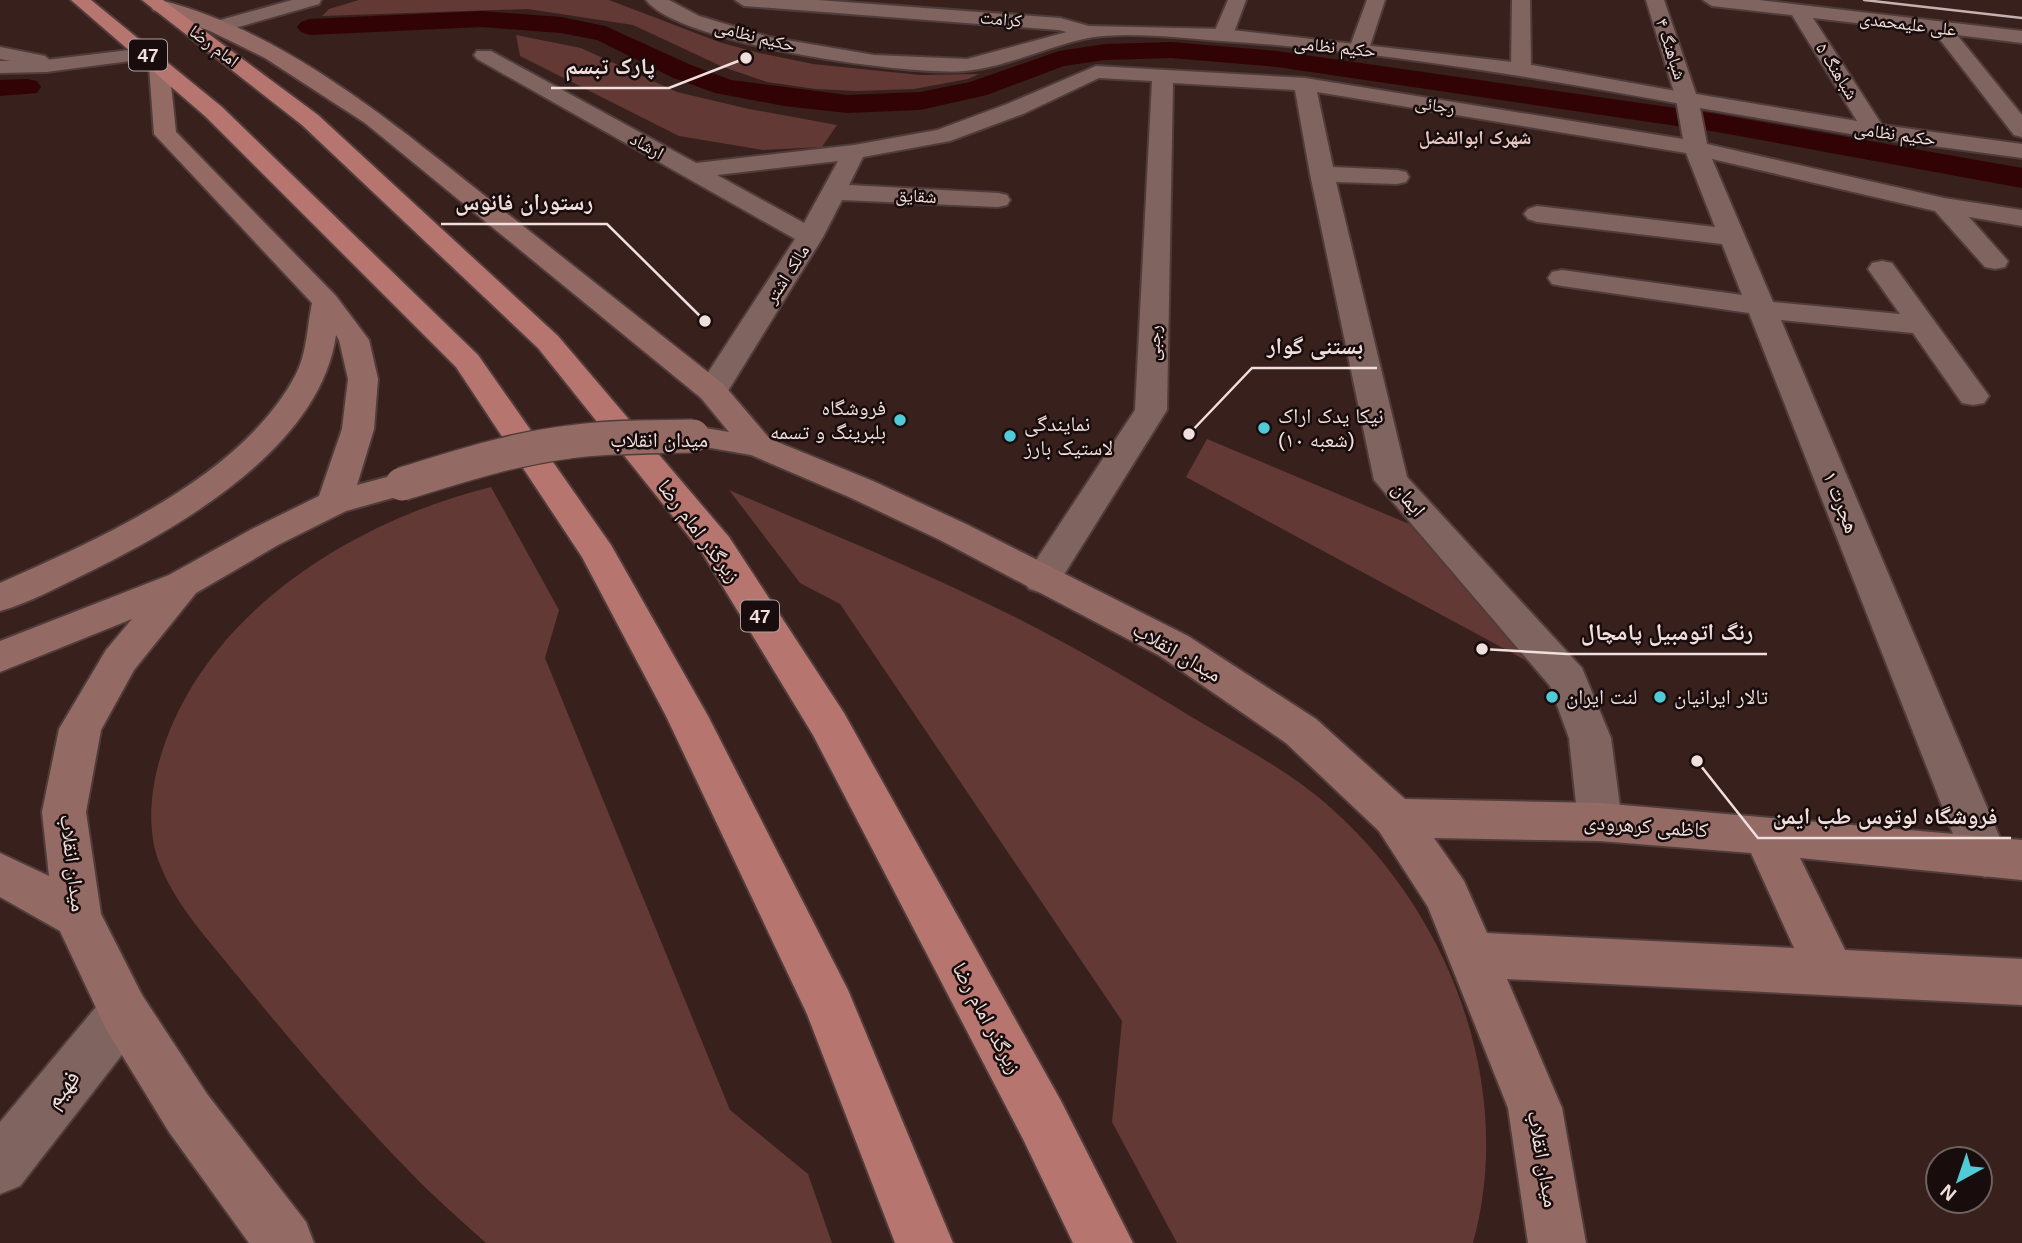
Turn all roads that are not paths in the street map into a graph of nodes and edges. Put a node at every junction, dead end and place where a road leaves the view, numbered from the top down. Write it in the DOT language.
graph roads {
  1 [pos="80,0"];
  2 [pos="312,0"];
  3 [pos="655,0"];
  4 [pos="744,0"];
  5 [pos="1237,0"];
  6 [pos="1376,0"];
  7 [pos="1521,0"];
  8 [pos="1655,0"];
  9 [pos="1712,0"];
  10 [pos="155,3"];
  11 [pos="1799,11"];
  12 [pos="218,27"];
  13 [pos="1941,28"];
  14 [pos="1089,32"];
  15 [pos="1223,35"];
  16 [pos="2022,37"];
  17 [pos="1359,49"];
  18 [pos="0,53"];
  19 [pos="484,55"];
  20 [pos="153,60"];
  21 [pos="46,66"];
  22 [pos="0,67"];
  23 [pos="1521,69"];
  24 [pos="1163,74"];
  25 [pos="1306,85"];
  26 [pos="276,93"];
  27 [pos="1688,102"];
  28 [pos="2022,130"];
  29 [pos="1874,131"];
  30 [pos="1695,141"];
  31 [pos="2022,151"];
  32 [pos="854,152"];
  33 [pos="692,171"];
  34 [pos="1322,174"];
  35 [pos="1397,177"];
  36 [pos="833,192"];
  37 [pos="998,200"];
  38 [pos="1944,206"];
  39 [pos="1537,214"];
  40 [pos="2022,218"];
  41 [pos="810,237"];
  42 [pos="1733,237"];
  43 [pos="1995,261"];
  44 [pos="1882,269"];
  45 [pos="1562,278"];
  46 [pos="326,302"];
  47 [pos="1762,308"];
  48 [pos="1923,325"];
  49 [pos="712,391"];
  50 [pos="1973,396"];
  51 [pos="758,446"];
  52 [pos="334,503"];
  53 [pos="1042,580"];
  54 [pos="184,584"];
  55 [pos="0,598"];
  56 [pos="0,657"];
  57 [pos="1395,818"];
  58 [pos="1600,822"];
  59 [pos="1766,835"];
  60 [pos="2004,858"];
  61 [pos="0,873"];
  62 [pos="77,916"];
  63 [pos="1472,955"];
  64 [pos="1831,974"];
  65 [pos="2022,982"];
  66 [pos="124,1012"];
  67 [pos="0,1166"];
  68 [pos="285,1243"];
  69 [pos="924,1243"];
  70 [pos="1104,1243"];
  71 [pos="1557,1243"];
  1 -- 20 [label="highway, 47"];
  2 -- 12 [label="street"];
  3 -- 14 [label="street, حکیم نظامی"];
  4 -- 14 [label="street, کرامت"];
  5 -- 15 [label="street"];
  6 -- 17 [label="street"];
  7 -- 23 [label="street"];
  8 -- 27 [label="street, شباهنگ ۴"];
  9 -- 11 [label="street, علی علیمحمدی"];
  10 -- 12 [label="main road"];
  10 -- 26 [label="highway, امام رضا / 47"];
  11 -- 13 [label="street, علی علیمحمدی"];
  11 -- 29 [label="street, شباهنگ ۵"];
  12 -- 49 [label="main road"];
  13 -- 16 [label="street, علی علیمحمدی"];
  13 -- 28 [label="street"];
  14 -- 15 [label="street, حکیم نظامی"];
  15 -- 17 [label="street, حکیم نظامی"];
  17 -- 23 [label="street, حکیم نظامی"];
  18 -- 21 [label="street"];
  19 -- 33 [label="street, ارشاد"];
  20 -- 21 [label="street"];
  20 -- 46 [label="main road"];
  20 -- 69 [label="highway, 47"];
  21 -- 22 [label="street"];
  23 -- 27 [label="street, حکیم نظامی"];
  24 -- 25 [label="street, رجائی"];
  24 -- 32 [label="street, رجائی"];
  24 -- 53 [label="street, رجبی"];
  25 -- 30 [label="street, رجائی"];
  25 -- 34 [label="street, ایمان"];
  26 -- 70 [label="highway, زیرگذر امام رضا / 47"];
  27 -- 29 [label="street, حکیم نظامی"];
  27 -- 30 [label="street, شباهنگ ۴"];
  29 -- 31 [label="street, حکیم نظامی"];
  30 -- 38 [label="street, رجائی"];
  30 -- 42 [label="street, هجرت ۱"];
  32 -- 33 [label="street, رجائی"];
  32 -- 36 [label="street, مالک اشتر"];
  33 -- 41 [label="street, ارشاد"];
  34 -- 35 [label="street"];
  34 -- 58 [label="street, ایمان"];
  36 -- 37 [label="street, شقایق"];
  36 -- 41 [label="street, مالک اشتر"];
  38 -- 40 [label="street, رجائی"];
  38 -- 43 [label="street"];
  39 -- 42 [label="street"];
  41 -- 49 [label="street, مالک اشتر"];
  42 -- 47 [label="street, هجرت ۱"];
  44 -- 48 [label="street"];
  45 -- 47 [label="street"];
  46 -- 52 [label="main road"];
  46 -- 55 [label="main road"];
  47 -- 48 [label="street"];
  47 -- 60 [label="street, هجرت ۱"];
  48 -- 50 [label="street"];
  49 -- 51 [label="main road"];
  51 -- 52 [label="main road, میدان انقلاب, bridge"];
  51 -- 53 [label="main road, میدان انقلاب"];
  52 -- 54 [label="main road, میدان انقلاب"];
  53 -- 57 [label="main road, میدان انقلاب"];
  54 -- 56 [label="main road"];
  54 -- 62 [label="main road, میدان انقلاب"];
  57 -- 58 [label="main road, کاظمی کرهرودی"];
  57 -- 63 [label="main road, میدان انقلاب"];
  58 -- 59 [label="main road, کاظمی کرهرودی"];
  59 -- 60 [label="main road, کاظمی کرهرودی"];
  59 -- 64 [label="main road"];
  61 -- 62 [label="main road"];
  62 -- 66 [label="main road, میدان انقلاب"];
  63 -- 64 [label="main road"];
  63 -- 71 [label="main road, میدان انقلاب"];
  64 -- 65 [label="main road"];
  66 -- 67 [label="street, فهیم"];
  66 -- 68 [label="main road, میدان انقلاب"];
}
